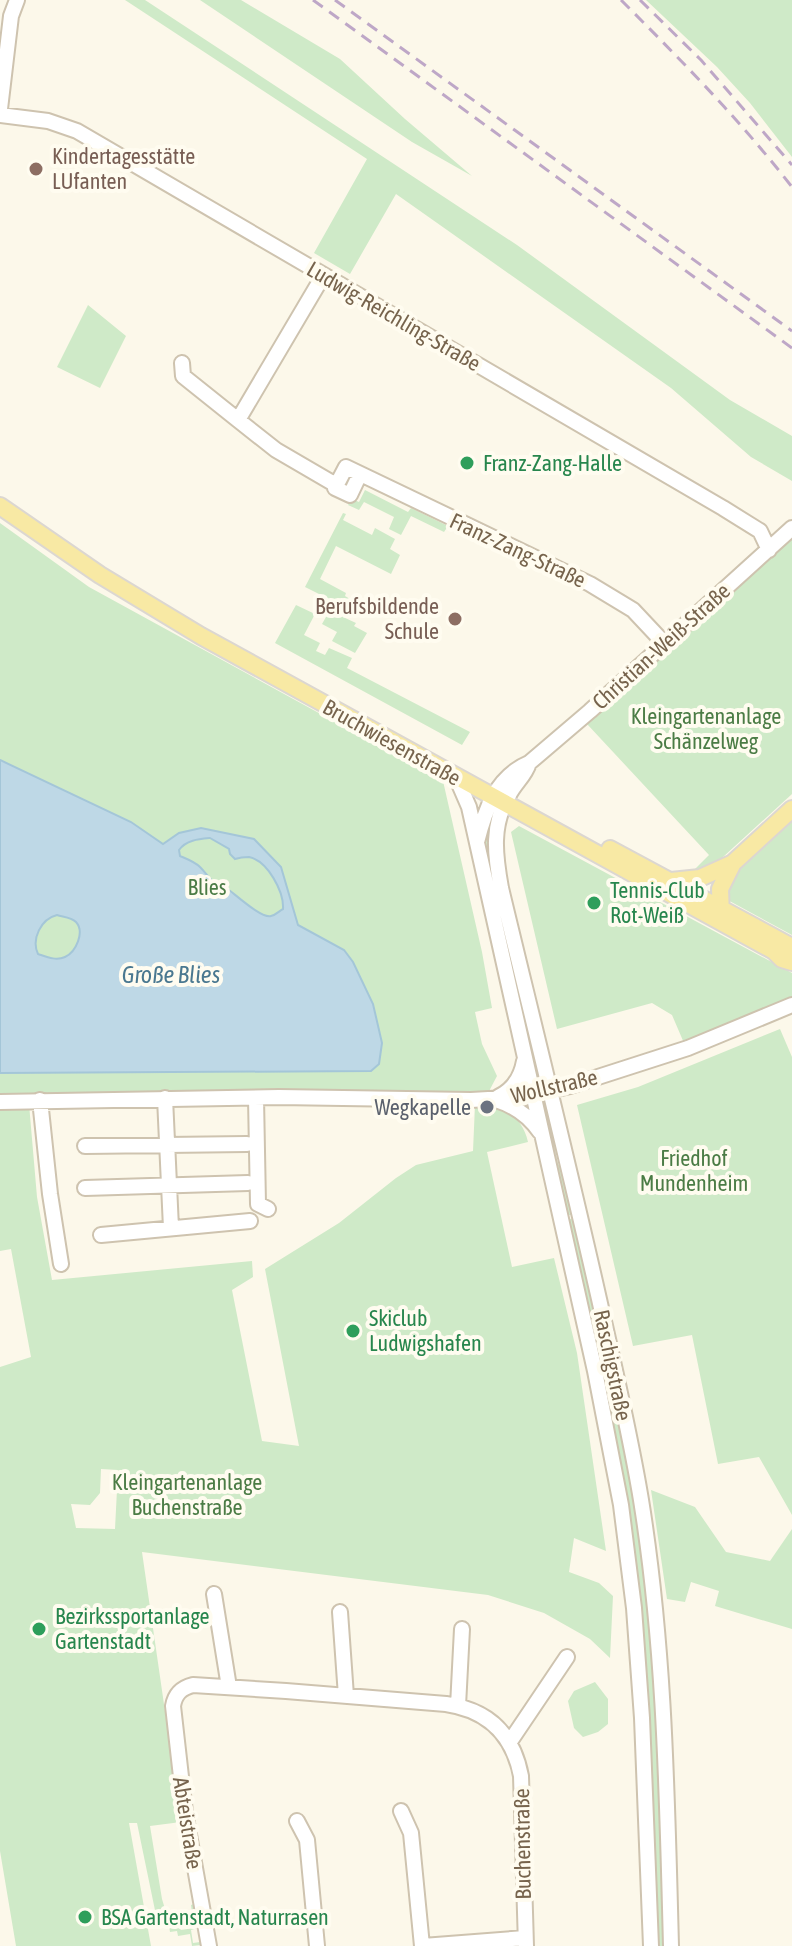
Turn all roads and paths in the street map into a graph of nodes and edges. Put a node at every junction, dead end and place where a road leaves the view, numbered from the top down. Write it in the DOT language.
graph roads {
  1 [pos="17,0"];
  2 [pos="30,0"];
  3 [pos="11,16"];
  4 [pos="0,109"];
  5 [pos="0,115"];
  6 [pos="323,276"];
  7 [pos="182,363"];
  8 [pos="238,420"];
  9 [pos="0,495"];
  10 [pos="0,506"];
  11 [pos="792,528"];
  12 [pos="769,550"];
  13 [pos="664,643"];
  14 [pos="456,777"];
  15 [pos="500,797"];
  16 [pos="792,809"];
  17 [pos="476,845"];
  18 [pos="733,863"];
  19 [pos="671,881"];
  20 [pos="721,915"];
  21 [pos="792,947"];
  22 [pos="774,951"];
  23 [pos="792,956"];
  24 [pos="792,962"];
  25 [pos="792,1005"];
  26 [pos="524,1055"];
  27 [pos="550,1091"];
  28 [pos="533,1095"];
  29 [pos="165,1098"];
  30 [pos="256,1098"];
  31 [pos="494,1099"];
  32 [pos="40,1100"];
  33 [pos="0,1102"];
  34 [pos="542,1136"];
  35 [pos="247,1144"];
  36 [pos="167,1145"];
  37 [pos="85,1146"];
  38 [pos="248,1183"];
  39 [pos="169,1185"];
  40 [pos="85,1188"];
  41 [pos="268,1209"];
  42 [pos="580,1217"];
  43 [pos="250,1221"];
  44 [pos="561,1221"];
  45 [pos="171,1228"];
  46 [pos="101,1235"];
  47 [pos="61,1264"];
  48 [pos="641,1502"];
  49 [pos="621,1505"];
  50 [pos="214,1594"];
  51 [pos="340,1612"];
  52 [pos="462,1629"];
  53 [pos="567,1657"];
  54 [pos="229,1687"];
  55 [pos="346,1696"];
  56 [pos="174,1699"];
  57 [pos="458,1706"];
  58 [pos="509,1743"];
  59 [pos="401,1811"];
  60 [pos="297,1821"];
  61 [pos="526,1942"];
  62 [pos="209,1946"];
  63 [pos="317,1946"];
  64 [pos="423,1946"];
  65 [pos="651,1946"];
  66 [pos="671,1946"];
  1 -- 3 [label="street"];
  2 -- 3 [label="street"];
  3 -- 4 [label="street"];
  5 -- 6 [label="street, Ludwig-Reichling-Straße"];
  6 -- 8 [label="street"];
  6 -- 12 [label="street, Ludwig-Reichling-Straße"];
  7 -- 8 [label="street, Franz-Zang-Straße"];
  8 -- 13 [label="street, Franz-Zang-Straße"];
  9 -- 15 [label="main road, Bruchwiesenstraße"];
  10 -- 14 [label="main road, Bruchwiesenstraße"];
  11 -- 12 [label="street, Christian-Weiß-Straße"];
  12 -- 13 [label="street, Christian-Weiß-Straße"];
  13 -- 15 [label="street, Christian-Weiß-Straße"];
  14 -- 15 [label="main road, Bruchwiesenstraße"];
  14 -- 17 [label="street"];
  15 -- 17 [label="street, Raschigstraße"];
  15 -- 19 [label="main road, Bruchwiesenstraße"];
  15 -- 20 [label="main road, Bruchwiesenstraße"];
  15 -- 27 [label="street, Raschigstraße"];
  16 -- 18 [label="main road"];
  17 -- 26 [label="street, Raschigstraße"];
  18 -- 19 [label="main road"];
  18 -- 20 [label="main road"];
  19 -- 20 [label="main road, Bruchwiesenstraße"];
  20 -- 21 [label="main road, Bruchwiesenstraße"];
  20 -- 22 [label="main road, Bruchwiesenstraße"];
  22 -- 23 [label="main road"];
  22 -- 24 [label="main road, Bruchwiesenstraße"];
  25 -- 27 [label="street, Wollstraße"];
  26 -- 28 [label="street, Raschigstraße"];
  26 -- 31 [label="street"];
  27 -- 28 [label="street, Wollstraße"];
  27 -- 42 [label="street, Raschigstraße"];
  28 -- 31 [label="street, Wollstraße"];
  28 -- 34 [label="street, Raschigstraße"];
  29 -- 30 [label="street, Wollstraße"];
  29 -- 32 [label="street, Wollstraße"];
  29 -- 36 [label="street"];
  30 -- 31 [label="street, Wollstraße"];
  30 -- 41 [label="street"];
  31 -- 34 [label="street"];
  32 -- 33 [label="street, Wollstraße"];
  32 -- 47 [label="street"];
  34 -- 44 [label="street, Raschigstraße"];
  35 -- 36 [label="street"];
  36 -- 37 [label="street"];
  36 -- 39 [label="street"];
  38 -- 39 [label="street"];
  39 -- 40 [label="street"];
  39 -- 45 [label="street"];
  42 -- 44 [label="street"];
  42 -- 48 [label="street, Raschigstraße"];
  43 -- 45 [label="street"];
  44 -- 49 [label="street, Raschigstraße"];
  45 -- 46 [label="street"];
  48 -- 49 [label="street"];
  48 -- 66 [label="street, Raschigstraße"];
  49 -- 65 [label="street, Raschigstraße"];
  50 -- 54 [label="street"];
  51 -- 55 [label="street"];
  52 -- 57 [label="street"];
  53 -- 58 [label="street"];
  54 -- 55 [label="street, Buchenstraße"];
  54 -- 56 [label="street, Buchenstraße"];
  55 -- 57 [label="street, Buchenstraße"];
  56 -- 62 [label="street, Abteistraße"];
  57 -- 58 [label="street, Buchenstraße"];
  58 -- 61 [label="street, Buchenstraße"];
  59 -- 64 [label="street"];
  60 -- 63 [label="street"];
  61 -- 64 [label="street"];
}
